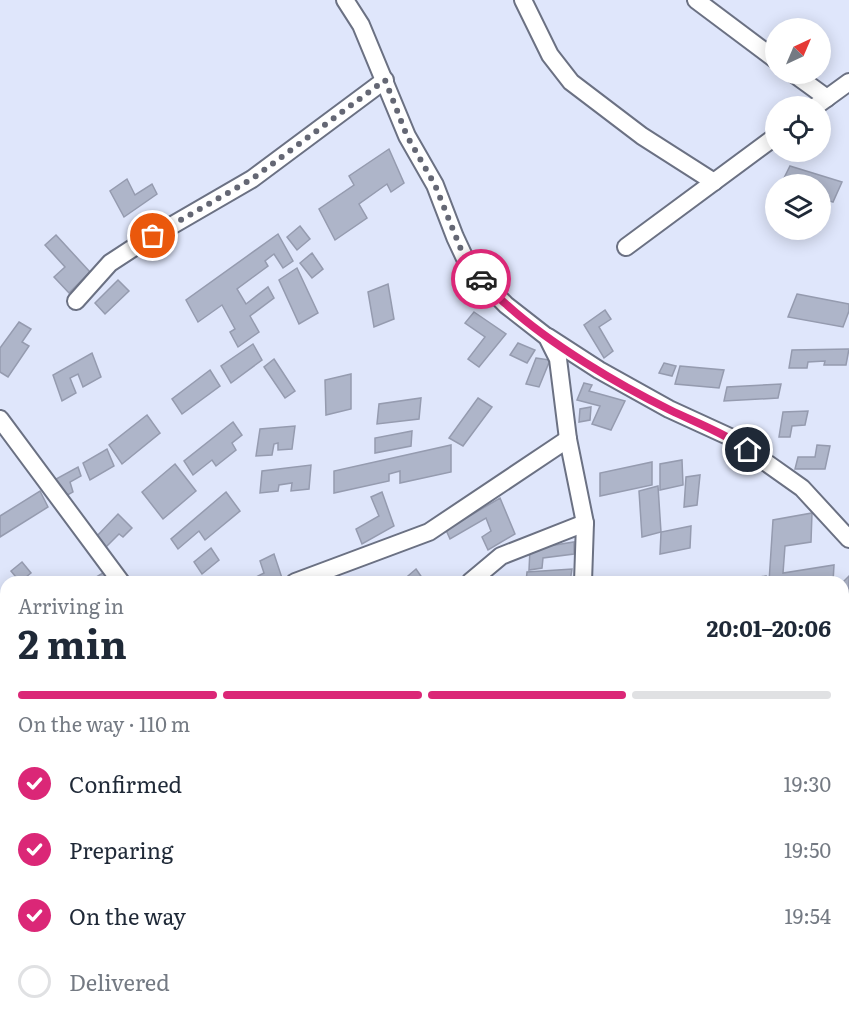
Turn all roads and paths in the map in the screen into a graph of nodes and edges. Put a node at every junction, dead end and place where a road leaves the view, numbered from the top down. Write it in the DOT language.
graph roads {
  1 [pos="345,0"];
  2 [pos="523,0"];
  3 [pos="696,0"];
  4 [pos="765,52"];
  5 [pos="385,80"];
  6 [pos="849,82"];
  7 [pos="804,84"];
  8 [pos="815,96"];
  9 [pos="829,96"];
  10 [pos="765,144"];
  11 [pos="714,182"];
  12 [pos="626,247"];
  13 [pos="76,301"];
  14 [pos="547,336"];
  15 [pos="0,419"];
  16 [pos="568,439"];
  17 [pos="585,523"];
  18 [pos="849,539"];
  19 [pos="117,576"];
  20 [pos="311,576"];
  21 [pos="477,576"];
  22 [pos="583,576"];
  1 -- 5 [label="street"];
  2 -- 11 [label="street"];
  3 -- 4 [label="street"];
  5 -- 13 [label="street"];
  5 -- 14 [label="street"];
  6 -- 9 [label="street"];
  7 -- 8 [label="street"];
  10 -- 11 [label="street"];
  11 -- 12 [label="street"];
  14 -- 16 [label="street"];
  14 -- 18 [label="street"];
  15 -- 19 [label="street"];
  16 -- 17 [label="street"];
  16 -- 20 [label="street"];
  17 -- 21 [label="street"];
  17 -- 22 [label="street"];
}
